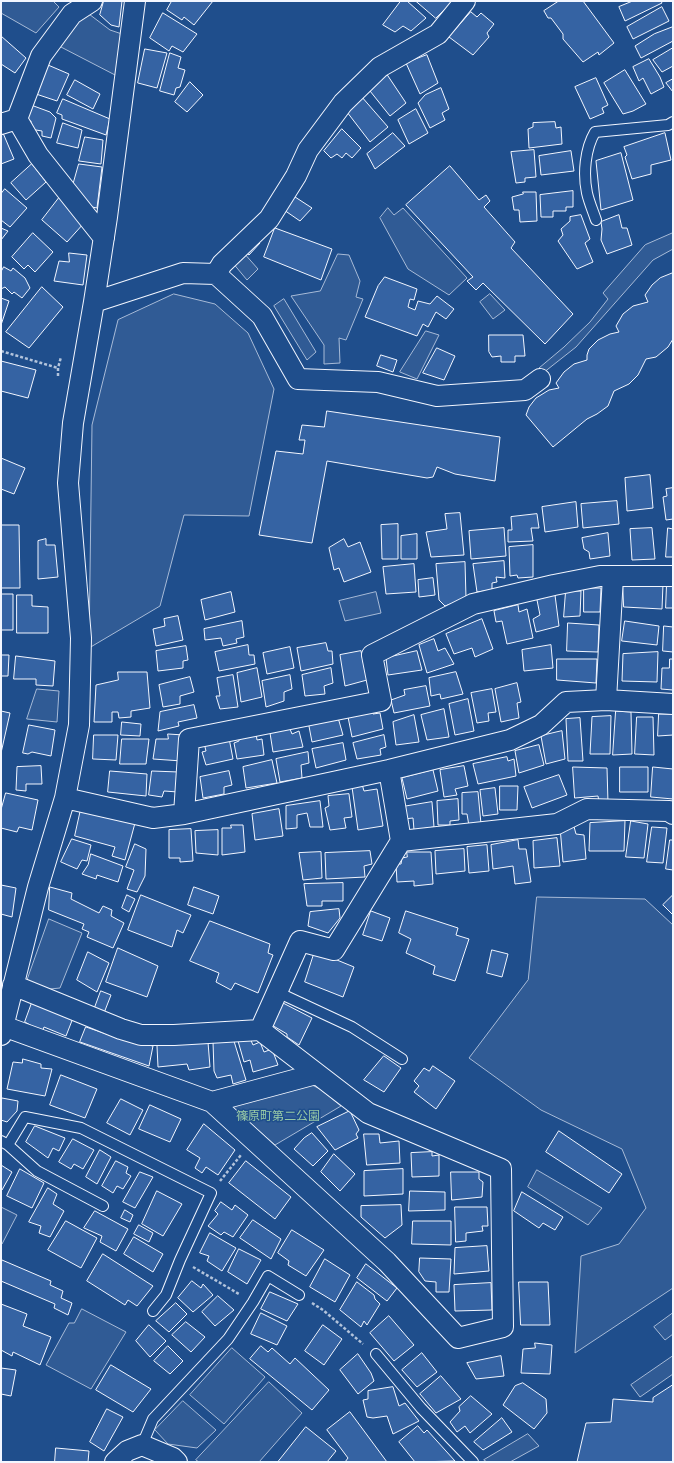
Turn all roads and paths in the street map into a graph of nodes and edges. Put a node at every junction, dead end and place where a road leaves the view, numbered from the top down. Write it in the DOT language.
graph roads {
  1 [pos="92,1"];
  2 [pos="135,1"];
  3 [pos="465,1"];
  4 [pos="9,122"];
  5 [pos="673,122"];
  6 [pos="596,220"];
  7 [pos="104,238"];
  8 [pos="216,274"];
  9 [pos="94,302"];
  10 [pos="1,351"];
  11 [pos="58,368"];
  12 [pos="540,379"];
  13 [pos="613,576"];
  14 [pos="673,576"];
  15 [pos="606,700"];
  16 [pos="673,704"];
  17 [pos="389,770"];
  18 [pos="65,798"];
  19 [pos="184,814"];
  20 [pos="673,814"];
  21 [pos="401,841"];
  22 [pos="13,985"];
  23 [pos="277,992"];
  24 [pos="260,1030"];
  25 [pos="2,1031"];
  26 [pos="402,1059"];
  27 [pos="316,1074"];
  28 [pos="212,1102"];
  29 [pos="253,1140"];
  30 [pos="5,1143"];
  31 [pos="211,1193"];
  32 [pos="103,1206"];
  33 [pos="180,1260"];
  34 [pos="299,1295"];
  35 [pos="253,1302"];
  36 [pos="153,1312"];
  37 [pos="376,1354"];
  38 [pos="142,1445"];
  39 [pos="115,1462"];
  40 [pos="177,1462"];
  41 [pos="473,1462"];
  1 -- 4 [label="street"];
  2 -- 7 [label="street"];
  3 -- 8 [label="street"];
  4 -- 7 [label="street"];
  5 -- 6 [label="lane"];
  7 -- 9 [label="street"];
  8 -- 9 [label="street"];
  8 -- 12 [label="street"];
  9 -- 18 [label="street"];
  10 -- 11 [label="path"];
  13 -- 14 [label="street"];
  13 -- 15 [label="street"];
  13 -- 19 [label="street"];
  15 -- 16 [label="street"];
  15 -- 17 [label="street"];
  17 -- 19 [label="street"];
  17 -- 21 [label="street"];
  18 -- 19 [label="street"];
  18 -- 22 [label="street"];
  20 -- 21 [label="street"];
  21 -- 23 [label="street"];
  22 -- 24 [label="street"];
  22 -- 25 [label="street"];
  23 -- 24 [label="street"];
  23 -- 26 [label="lane"];
  24 -- 27 [label="street"];
  25 -- 28 [label="street"];
  27 -- 28 [label="street"];
  27 -- 29 [label="street"];
  28 -- 29 [label="street"];
  29 -- 31 [label="path"];
  30 -- 31 [label="lane"];
  30 -- 32 [label="lane"];
  31 -- 33 [label="lane"];
  33 -- 35 [label="path"];
  33 -- 36 [label="lane"];
  34 -- 35 [label="lane"];
  34 -- 37 [label="path"];
  35 -- 38 [label="lane"];
  37 -- 41 [label="lane"];
  38 -- 39 [label="street"];
  38 -- 40 [label="street"];
}
